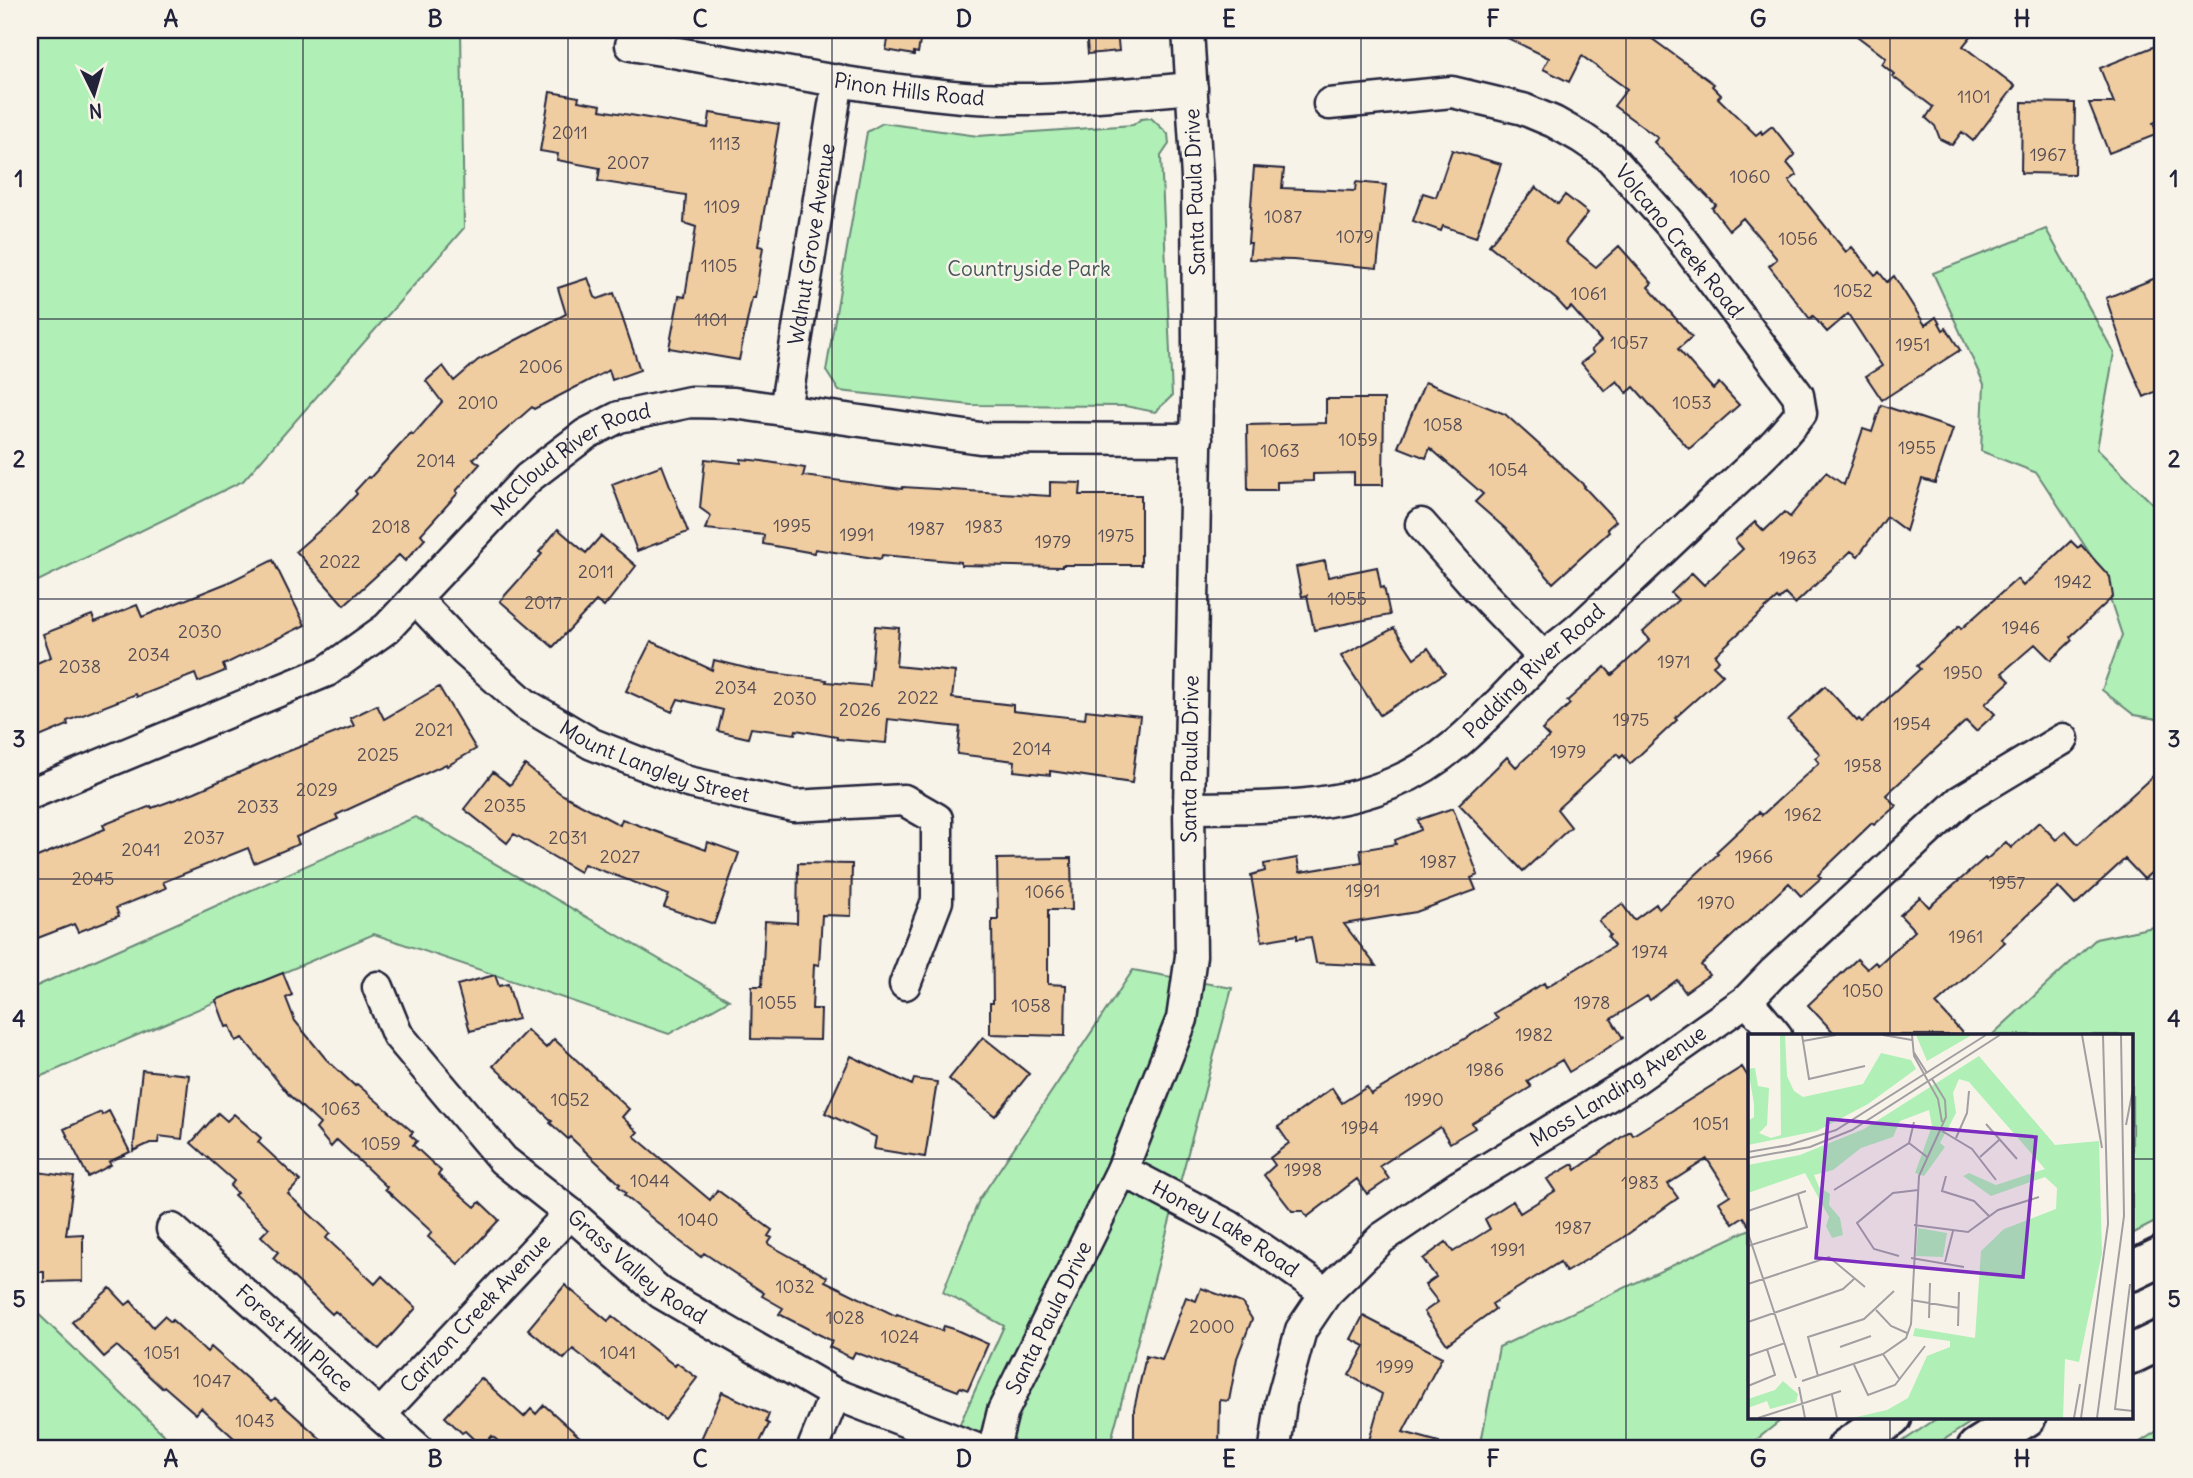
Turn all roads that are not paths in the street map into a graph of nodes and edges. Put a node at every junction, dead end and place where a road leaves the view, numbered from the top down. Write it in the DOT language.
graph roads {
  1 [pos="1188,30"];
  2 [pos="631,45"];
  3 [pos="838,80"];
  4 [pos="1192,88"];
  5 [pos="1329,104"];
  6 [pos="1798,394"];
  7 [pos="785,410"];
  8 [pos="1197,439"];
  9 [pos="1421,524"];
  10 [pos="415,598"];
  11 [pos="1544,658"];
  12 [pos="2063,739"];
  13 [pos="30,794"];
  14 [pos="1189,808"];
  15 [pos="905,984"];
  16 [pos="378,987"];
  17 [pos="1747,1000"];
  18 [pos="1775,1034"];
  19 [pos="1122,1170"];
  20 [pos="570,1213"];
  21 [pos="172,1229"];
  22 [pos="2163,1256"];
  23 [pos="2134,1270"];
  24 [pos="1326,1293"];
  25 [pos="2163,1339"];
  26 [pos="2134,1353"];
  27 [pos="835,1394"];
  28 [pos="382,1415"];
  29 [pos="1891,1418"];
  30 [pos="2024,1418"];
  31 [pos="416,1448"];
  32 [pos="813,1448"];
  33 [pos="974,1448"];
  34 [pos="994,1448"];
  35 [pos="1275,1448"];
  36 [pos="1847,1448"];
  37 [pos="1977,1448"];
  1 -- 4 [label="street, Santa Paula Drive"];
  2 -- 3 [label="street, Pinon Hills Road"];
  3 -- 4 [label="street, Pinon Hills Road"];
  3 -- 7 [label="street, Walnut Grove Avenue"];
  4 -- 8 [label="street, Santa Paula Drive"];
  5 -- 6 [label="street, Volcano Creek Road"];
  6 -- 11 [label="street, Padding River Road"];
  7 -- 8 [label="street, McCloud River Road"];
  7 -- 10 [label="street, McCloud River Road"];
  8 -- 14 [label="street, Santa Paula Drive"];
  9 -- 11 [label="street"];
  10 -- 13 [label="street, McCloud River Road"];
  10 -- 15 [label="street, Mount Langley Street"];
  11 -- 14 [label="street, Padding River Road"];
  12 -- 17 [label="street, Moss Landing Avenue"];
  14 -- 19 [label="street, Santa Paula Drive"];
  16 -- 20 [label="street, Grass Valley Road"];
  17 -- 18 [label="street"];
  17 -- 24 [label="street, Moss Landing Avenue"];
  19 -- 24 [label="street, Honey Lake Road"];
  19 -- 34 [label="street, Santa Paula Drive"];
  20 -- 27 [label="street, Grass Valley Road"];
  20 -- 28 [label="street, Carizon Creek Avenue"];
  21 -- 28 [label="street, Forest Hill Place"];
  22 -- 23 [label="main road"];
  24 -- 35 [label="street, Moss Landing Avenue"];
  25 -- 26 [label="main road"];
  27 -- 32 [label="street"];
  27 -- 33 [label="street, Grass Valley Road"];
  28 -- 31 [label="street, Forest Hill Place"];
  29 -- 36 [label="main road"];
  30 -- 37 [label="main road"];
}
